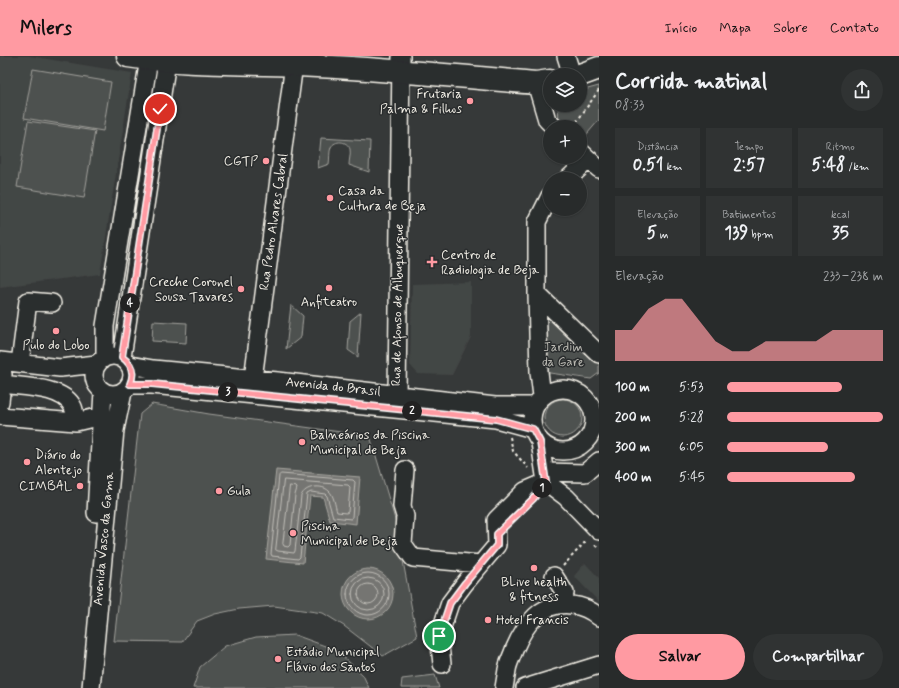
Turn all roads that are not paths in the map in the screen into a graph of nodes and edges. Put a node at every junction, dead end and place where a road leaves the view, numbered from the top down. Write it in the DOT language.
graph roads {
  1 [pos="568,57"];
  2 [pos="148,59"];
  3 [pos="216,60"];
  4 [pos="295,61"];
  5 [pos="401,64"];
  6 [pos="570,68"];
  7 [pos="599,68"];
  8 [pos="587,72"];
  9 [pos="543,82"];
  10 [pos="589,160"];
  11 [pos="576,172"];
  12 [pos="125,208"];
  13 [pos="543,210"];
  14 [pos="144,211"];
  15 [pos="537,294"];
  16 [pos="52,303"];
  17 [pos="599,354"];
  18 [pos="101,361"];
  19 [pos="126,361"];
  20 [pos="8,362"];
  21 [pos="60,368"];
  22 [pos="253,379"];
  23 [pos="2,384"];
  24 [pos="100,388"];
  25 [pos="126,388"];
  26 [pos="397,394"];
  27 [pos="596,399"];
  28 [pos="539,401"];
  29 [pos="0,402"];
  30 [pos="0,416"];
  31 [pos="101,416"];
  32 [pos="76,422"];
  33 [pos="537,435"];
  34 [pos="583,444"];
  35 [pos="599,460"];
  36 [pos="405,470"];
  37 [pos="570,472"];
  38 [pos="543,480"];
  39 [pos="566,497"];
  40 [pos="593,532"];
  41 [pos="480,564"];
  42 [pos="554,576"];
  43 [pos="562,604"];
  44 [pos="599,617"];
  45 [pos="442,664"];
  46 [pos="599,665"];
  47 [pos="83,688"];
  48 [pos="91,688"];
  49 [pos="504,688"];
  50 [pos="525,688"];
  1 -- 6 [label="street"];
  2 -- 3 [label="main road"];
  2 -- 12 [label="street"];
  2 -- 14 [label="street"];
  3 -- 4 [label="main road"];
  4 -- 5 [label="main road"];
  4 -- 22 [label="street, Rua Pedro Alvares Cabral"];
  5 -- 9 [label="main road"];
  5 -- 26 [label="street, Rua de Afonso de Albuquerque"];
  7 -- 8 [label="main road"];
  10 -- 11 [label="street"];
  12 -- 14 [label="street"];
  12 -- 18 [label="street"];
  13 -- 15 [label="street"];
  14 -- 19 [label="street"];
  15 -- 17 [label="street"];
  15 -- 28 [label="street"];
  16 -- 20 [label="street"];
  18 -- 19 [label="street"];
  18 -- 21 [label="street"];
  18 -- 24 [label="street"];
  19 -- 22 [label="street, Avenida do Brasil"];
  19 -- 25 [label="street"];
  20 -- 21 [label="street"];
  20 -- 23 [label="street"];
  21 -- 24 [label="street"];
  22 -- 26 [label="street, Avenida do Brasil"];
  23 -- 29 [label="street"];
  23 -- 32 [label="street"];
  24 -- 25 [label="street"];
  24 -- 31 [label="street, Avenida Vasco da Gama"];
  25 -- 33 [label="street, Avenida do Brasil"];
  25 -- 48 [label="street, Avenida Vasco da Gama"];
  26 -- 28 [label="street, Avenida do Brasil"];
  27 -- 28 [label="street"];
  27 -- 34 [label="street"];
  28 -- 33 [label="street"];
  30 -- 32 [label="street"];
  31 -- 32 [label="street"];
  31 -- 47 [label="street, Avenida Vasco da Gama"];
  33 -- 34 [label="street"];
  33 -- 38 [label="street"];
  34 -- 37 [label="street"];
  35 -- 37 [label="street"];
  36 -- 41 [label="street"];
  37 -- 38 [label="street"];
  37 -- 39 [label="street"];
  38 -- 39 [label="street"];
  38 -- 41 [label="street"];
  39 -- 40 [label="street"];
  41 -- 45 [label="street"];
  42 -- 43 [label="street"];
  43 -- 44 [label="street"];
  43 -- 49 [label="street"];
  46 -- 50 [label="street"];
}
